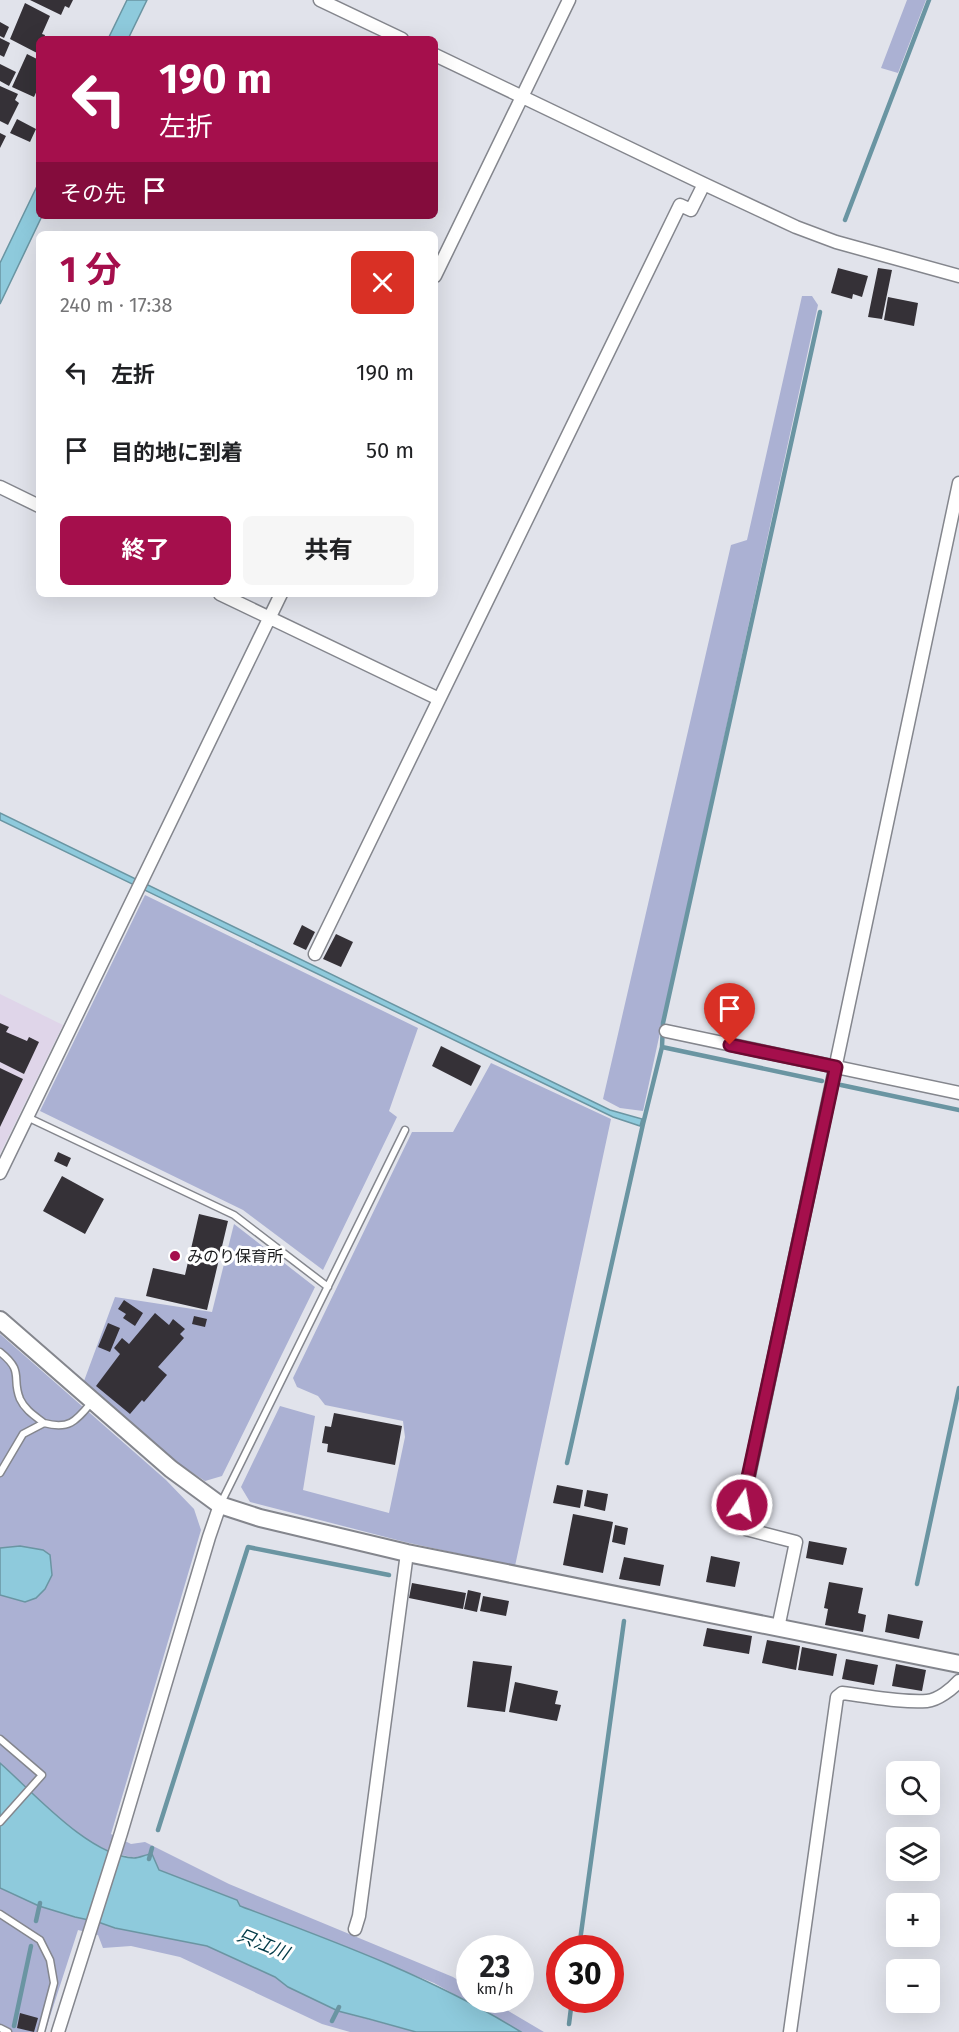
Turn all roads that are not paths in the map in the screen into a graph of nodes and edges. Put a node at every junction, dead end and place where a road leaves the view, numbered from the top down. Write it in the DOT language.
graph roads {
  1 [pos="320,0"];
  2 [pos="569,0"];
  3 [pos="396,36"];
  4 [pos="438,56"];
  5 [pos="522,96"];
  6 [pos="704,184"];
  7 [pos="438,270"];
  8 [pos="959,276"];
  9 [pos="959,483"];
  10 [pos="0,487"];
  11 [pos="36,505"];
  12 [pos="226,597"];
  13 [pos="280,597"];
  14 [pos="269,618"];
  15 [pos="439,699"];
  16 [pos="315,954"];
  17 [pos="666,1031"];
  18 [pos="836,1067"];
  19 [pos="959,1093"];
  20 [pos="27,1117"];
  21 [pos="405,1130"];
  22 [pos="0,1173"];
  23 [pos="328,1287"];
  24 [pos="0,1320"];
  25 [pos="0,1352"];
  26 [pos="92,1401"];
  27 [pos="44,1423"];
  28 [pos="0,1473"];
  29 [pos="220,1506"];
  30 [pos="407,1553"];
  31 [pos="778,1628"];
  32 [pos="959,1664"];
  33 [pos="959,1681"];
  34 [pos="0,1739"];
  35 [pos="0,1822"];
  36 [pos="0,1914"];
  37 [pos="355,1929"];
  38 [pos="0,2028"];
  39 [pos="9,2032"];
  40 [pos="41,2032"];
  41 [pos="58,2032"];
  42 [pos="790,2032"];
  1 -- 3 [label="street"];
  2 -- 5 [label="street"];
  4 -- 5 [label="street"];
  5 -- 6 [label="street"];
  5 -- 7 [label="street"];
  6 -- 8 [label="street"];
  6 -- 15 [label="street"];
  9 -- 18 [label="street"];
  10 -- 11 [label="street"];
  12 -- 14 [label="street"];
  13 -- 14 [label="street"];
  14 -- 15 [label="street"];
  14 -- 20 [label="street"];
  15 -- 16 [label="street"];
  17 -- 18 [label="street"];
  18 -- 19 [label="street"];
  18 -- 31 [label="street"];
  20 -- 22 [label="street"];
  20 -- 23 [label="lane"];
  21 -- 23 [label="lane"];
  23 -- 29 [label="lane"];
  24 -- 26 [label="street"];
  25 -- 27 [label="lane"];
  26 -- 27 [label="lane"];
  26 -- 29 [label="street"];
  27 -- 28 [label="lane"];
  29 -- 30 [label="street"];
  29 -- 41 [label="street"];
  30 -- 31 [label="street"];
  30 -- 37 [label="street"];
  31 -- 32 [label="street"];
  33 -- 42 [label="street"];
  34 -- 35 [label="lane"];
  36 -- 40 [label="lane"];
  38 -- 39 [label="lane"];
}
